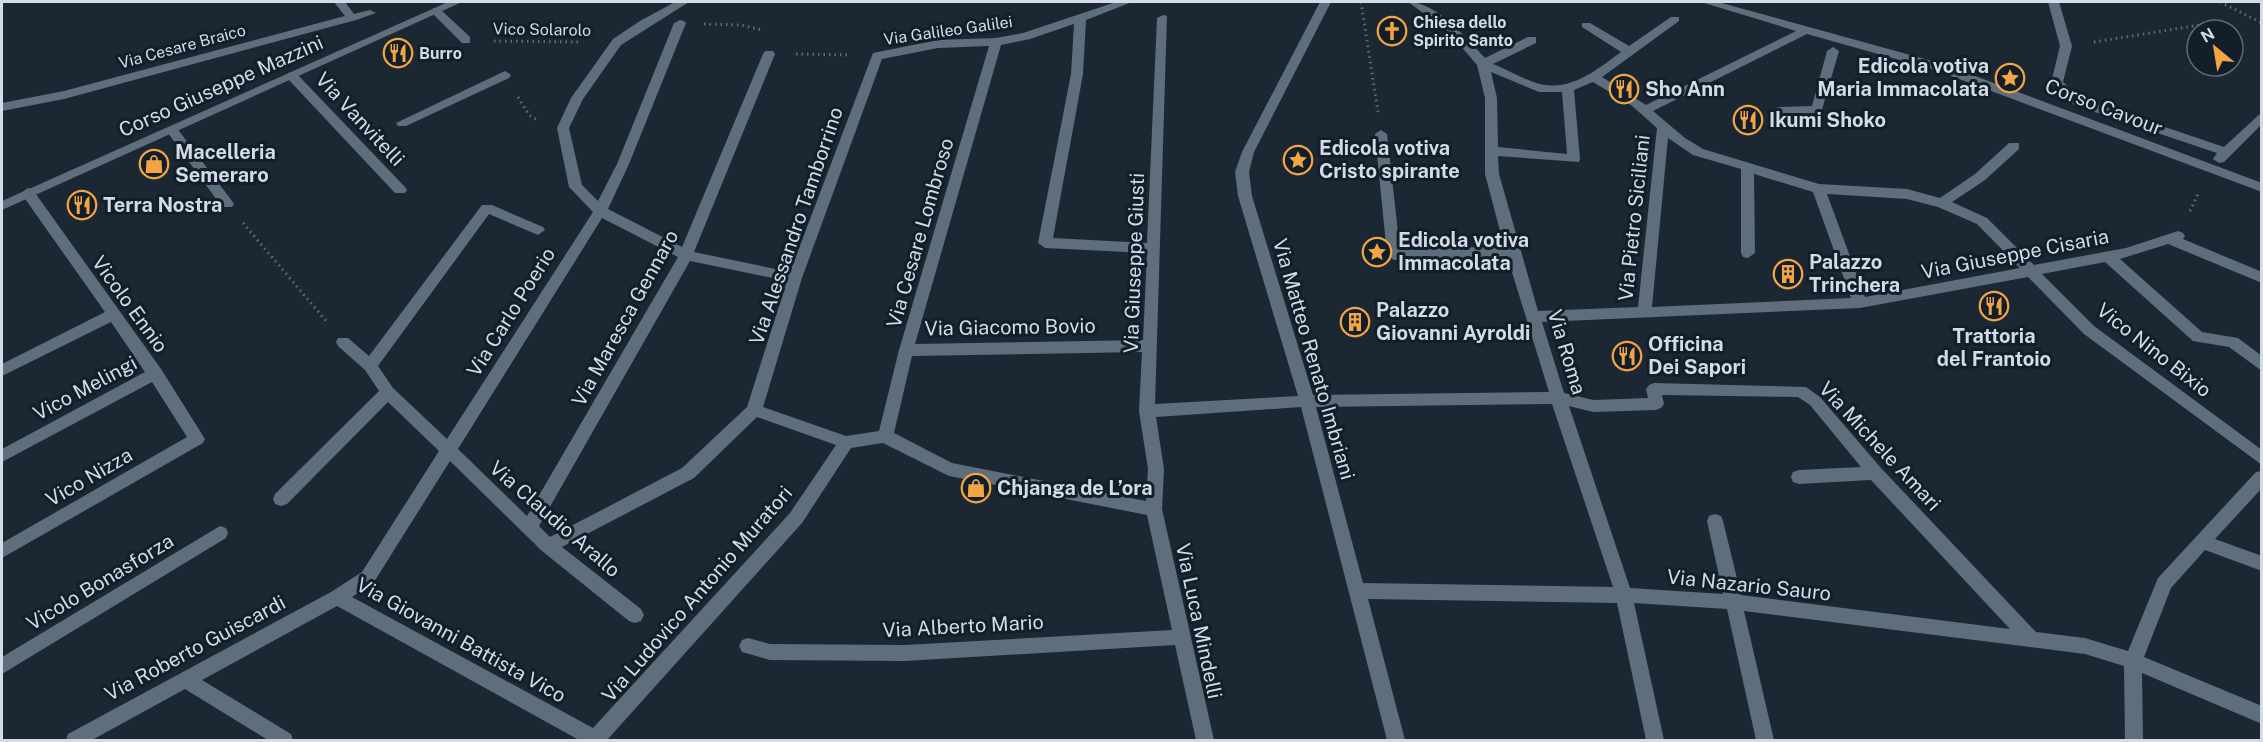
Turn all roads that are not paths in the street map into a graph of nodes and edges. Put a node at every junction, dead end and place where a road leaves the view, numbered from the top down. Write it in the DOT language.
graph roads {
  1 [pos="339,2"];
  2 [pos="456,2"];
  3 [pos="683,2"];
  4 [pos="1126,2"];
  5 [pos="1325,2"];
  6 [pos="1413,2"];
  7 [pos="1707,2"];
  8 [pos="2053,2"];
  9 [pos="435,10"];
  10 [pos="370,13"];
  11 [pos="352,18"];
  12 [pos="1080,18"];
  13 [pos="1163,18"];
  14 [pos="1675,19"];
  15 [pos="680,23"];
  16 [pos="1586,25"];
  17 [pos="1808,29"];
  18 [pos="466,39"];
  19 [pos="1532,40"];
  20 [pos="996,42"];
  21 [pos="1833,51"];
  22 [pos="1630,52"];
  23 [pos="769,54"];
  24 [pos="877,56"];
  25 [pos="1483,64"];
  26 [pos="505,75"];
  27 [pos="292,76"];
  28 [pos="1594,77"];
  29 [pos="1568,88"];
  30 [pos="2,106"];
  31 [pos="1645,110"];
  32 [pos="1780,111"];
  33 [pos="2262,116"];
  34 [pos="402,123"];
  35 [pos="1663,126"];
  36 [pos="172,130"];
  37 [pos="1381,134"];
  38 [pos="2014,146"];
  39 [pos="1492,152"];
  40 [pos="2226,152"];
  41 [pos="1747,167"];
  42 [pos="2211,168"];
  43 [pos="2262,188"];
  44 [pos="1819,189"];
  45 [pos="400,190"];
  46 [pos="28,194"];
  47 [pos="1942,203"];
  48 [pos="227,204"];
  49 [pos="2,206"];
  50 [pos="600,210"];
  51 [pos="538,230"];
  52 [pos="1153,248"];
  53 [pos="1512,251"];
  54 [pos="1748,254"];
  55 [pos="685,255"];
  56 [pos="2108,257"];
  57 [pos="2033,271"];
  58 [pos="795,278"];
  59 [pos="2262,278"];
  60 [pos="1860,303"];
  61 [pos="1644,314"];
  62 [pos="112,315"];
  63 [pos="1534,317"];
  64 [pos="343,342"];
  65 [pos="1151,346"];
  66 [pos="906,350"];
  67 [pos="2262,365"];
  68 [pos="370,366"];
  69 [pos="2,370"];
  70 [pos="156,373"];
  71 [pos="388,392"];
  72 [pos="1558,398"];
  73 [pos="1307,401"];
  74 [pos="754,410"];
  75 [pos="1147,411"];
  76 [pos="885,436"];
  77 [pos="197,440"];
  78 [pos="846,442"];
  79 [pos="450,452"];
  80 [pos="2,456"];
  81 [pos="2262,459"];
  82 [pos="1875,473"];
  83 [pos="1799,477"];
  84 [pos="2262,477"];
  85 [pos="281,499"];
  86 [pos="1154,509"];
  87 [pos="1715,521"];
  88 [pos="529,528"];
  89 [pos="220,533"];
  90 [pos="2203,542"];
  91 [pos="548,546"];
  92 [pos="2,552"];
  93 [pos="2262,564"];
  94 [pos="1357,591"];
  95 [pos="1624,595"];
  96 [pos="337,597"];
  97 [pos="1732,602"];
  98 [pos="635,615"];
  99 [pos="1182,637"];
  100 [pos="2032,639"];
  101 [pos="748,646"];
  102 [pos="2133,661"];
  103 [pos="2,666"];
  104 [pos="184,679"];
  105 [pos="2262,715"];
  106 [pos="595,740"];
  107 [pos="75,741"];
  108 [pos="284,741"];
  109 [pos="1205,741"];
  110 [pos="1396,741"];
  111 [pos="1655,741"];
  112 [pos="1765,741"];
  113 [pos="2134,741"];
  1 -- 11 [label="street"];
  2 -- 9 [label="street, Corso Giuseppe Mazzini"];
  3 -- 50 [label="street"];
  4 -- 12 [label="street, Via Galileo Galilei"];
  5 -- 73 [label="street, Via Matteo Renato Imbriani"];
  6 -- 25 [label="street, Via Roma"];
  7 -- 17 [label="street, Corso Cavour"];
  8 -- 40 [label="street"];
  9 -- 18 [label="street"];
  9 -- 27 [label="street, Corso Giuseppe Mazzini"];
  10 -- 11 [label="street, Via Cesare Braico"];
  11 -- 30 [label="street, Via Cesare Braico"];
  12 -- 20 [label="street, Via Galileo Galilei"];
  12 -- 52 [label="street"];
  13 -- 52 [label="street, Via Giuseppe Giusti"];
  14 -- 22 [label="street"];
  15 -- 50 [label="street, Via Carlo Poerio"];
  16 -- 22 [label="street"];
  17 -- 31 [label="street"];
  17 -- 42 [label="street, Corso Cavour"];
  19 -- 25 [label="street"];
  20 -- 24 [label="street, Via Galileo Galilei"];
  20 -- 66 [label="street, Via Cesare Lombroso"];
  21 -- 32 [label="street"];
  22 -- 28 [label="street"];
  23 -- 55 [label="street, Via Maresca Gennaro"];
  24 -- 58 [label="street, Via Alessandro Tamborrino"];
  25 -- 29 [label="street"];
  25 -- 39 [label="street, Via Roma"];
  26 -- 34 [label="street"];
  27 -- 36 [label="street, Corso Giuseppe Mazzini"];
  27 -- 45 [label="street, Via Vanvitelli"];
  28 -- 29 [label="street"];
  28 -- 31 [label="street, Vico Nino Bixio"];
  29 -- 39 [label="street"];
  31 -- 35 [label="street, Vico Nino Bixio"];
  33 -- 40 [label="street"];
  35 -- 41 [label="street, Vico Nino Bixio"];
  35 -- 61 [label="street, Via Pietro Siciliani"];
  36 -- 46 [label="street, Corso Giuseppe Mazzini"];
  36 -- 48 [label="street"];
  37 -- 53 [label="street"];
  38 -- 47 [label="street"];
  39 -- 53 [label="street, Via Roma"];
  40 -- 42 [label="street"];
  41 -- 44 [label="street, Vico Nino Bixio"];
  41 -- 54 [label="street"];
  42 -- 43 [label="street, Corso Cavour"];
  44 -- 47 [label="street, Vico Nino Bixio"];
  44 -- 60 [label="street"];
  46 -- 49 [label="street, Corso Giuseppe Mazzini"];
  46 -- 62 [label="street, Vicolo Ennio"];
  47 -- 57 [label="street, Vico Nino Bixio"];
  50 -- 55 [label="street"];
  50 -- 79 [label="street, Via Carlo Poerio"];
  51 -- 68 [label="street"];
  52 -- 65 [label="street, Via Giuseppe Giusti"];
  53 -- 63 [label="street, Via Roma"];
  55 -- 58 [label="street"];
  55 -- 88 [label="street, Via Maresca Gennaro"];
  56 -- 57 [label="street, Via Giuseppe Cisaria"];
  56 -- 59 [label="street, Via Giuseppe Cisaria"];
  56 -- 67 [label="street"];
  57 -- 60 [label="street, Via Giuseppe Cisaria"];
  57 -- 81 [label="street, Vico Nino Bixio"];
  58 -- 74 [label="street, Via Alessandro Tamborrino"];
  60 -- 61 [label="street, Via Giuseppe Cisaria"];
  61 -- 63 [label="street, Via Giuseppe Cisaria"];
  62 -- 69 [label="street"];
  62 -- 70 [label="street, Vicolo Ennio"];
  63 -- 72 [label="street, Via Roma"];
  64 -- 68 [label="street, Via Claudio Arallo"];
  65 -- 66 [label="street, Via Giacomo Bovio"];
  65 -- 75 [label="street, Via Giuseppe Giusti"];
  66 -- 76 [label="street, Via Cesare Lombroso"];
  68 -- 71 [label="street, Via Claudio Arallo"];
  70 -- 77 [label="street, Vicolo Ennio"];
  70 -- 80 [label="street, Vico Melingi"];
  71 -- 79 [label="street, Via Claudio Arallo"];
  71 -- 85 [label="street"];
  72 -- 73 [label="street"];
  72 -- 82 [label="street, Via Michele Amari"];
  72 -- 95 [label="street, Via Roma"];
  73 -- 75 [label="street"];
  73 -- 94 [label="street, Via Matteo Renato Imbriani"];
  74 -- 78 [label="street"];
  74 -- 91 [label="street"];
  75 -- 86 [label="street, Via Giuseppe Giusti"];
  76 -- 78 [label="street"];
  76 -- 86 [label="street"];
  77 -- 92 [label="street, Vico Nizza"];
  78 -- 106 [label="street, Via Ludovico Antonio Muratori"];
  79 -- 88 [label="street, Via Claudio Arallo"];
  79 -- 96 [label="street, Via Carlo Poerio"];
  82 -- 83 [label="street"];
  82 -- 100 [label="street, Via Michele Amari"];
  84 -- 90 [label="street"];
  86 -- 99 [label="street, Via Luca Mindelli"];
  87 -- 97 [label="street"];
  88 -- 91 [label="street, Via Claudio Arallo"];
  89 -- 103 [label="street, Vicolo Bonasforza"];
  90 -- 93 [label="street"];
  90 -- 102 [label="street"];
  91 -- 98 [label="street, Via Claudio Arallo"];
  94 -- 95 [label="street, Via Nazario Sauro"];
  94 -- 110 [label="street, Via Matteo Renato Imbriani"];
  95 -- 97 [label="street, Via Nazario Sauro"];
  95 -- 111 [label="street, Via Roma"];
  96 -- 104 [label="street, Via Roberto Guiscardi"];
  96 -- 106 [label="street, Via Giovanni Battista Vico"];
  97 -- 100 [label="street, Via Nazario Sauro"];
  97 -- 112 [label="street"];
  99 -- 101 [label="street, Via Alberto Mario"];
  99 -- 109 [label="street, Via Luca Mindelli"];
  100 -- 102 [label="street, Via Nazario Sauro"];
  102 -- 105 [label="street, Via Nazario Sauro"];
  102 -- 113 [label="street"];
  104 -- 107 [label="street, Via Roberto Guiscardi"];
  104 -- 108 [label="street"];
}
